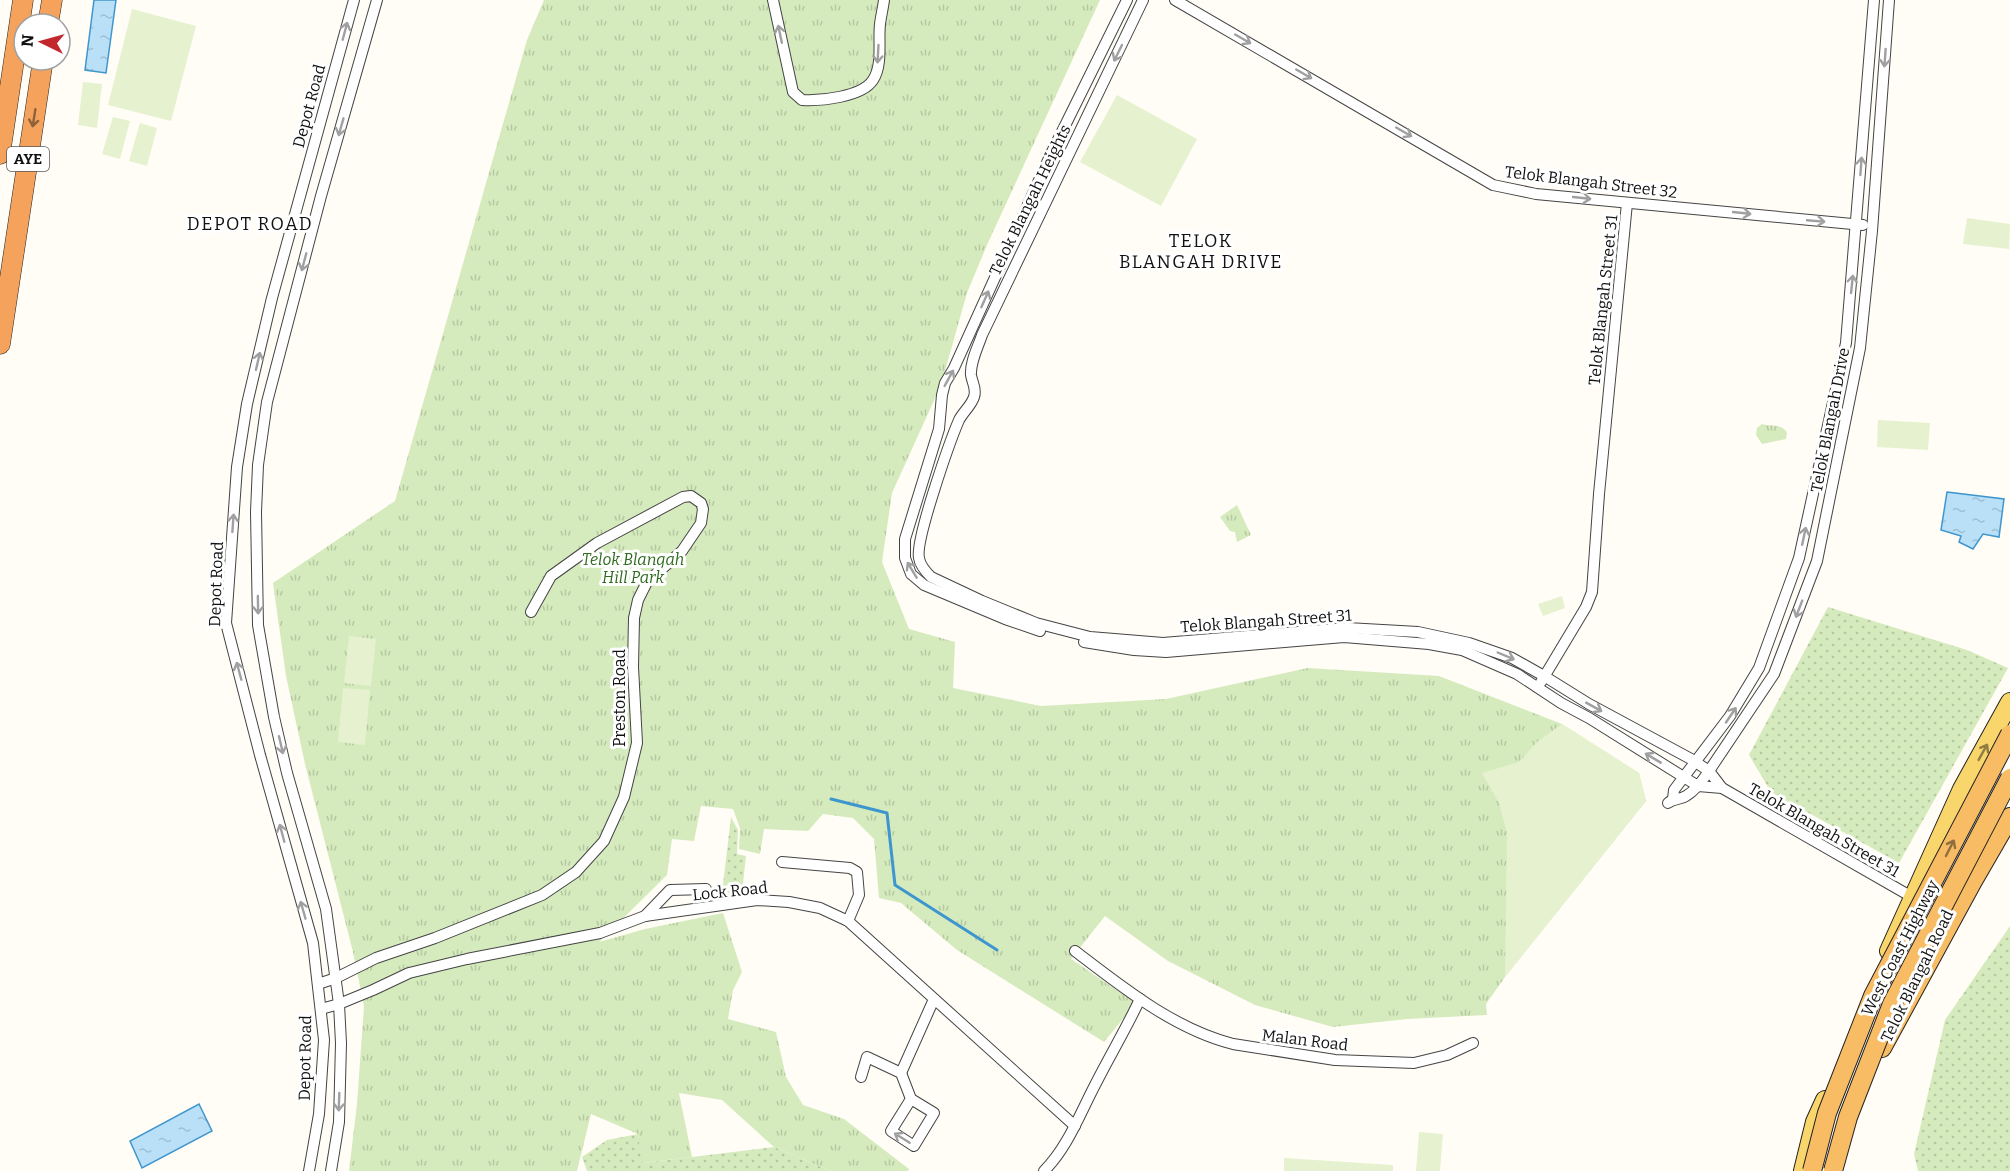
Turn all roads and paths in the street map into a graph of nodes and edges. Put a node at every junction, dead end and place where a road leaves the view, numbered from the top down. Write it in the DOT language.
graph roads {
  1 [pos="23,0"];
  2 [pos="354,0"];
  3 [pos="377,0"];
  4 [pos="772,0"];
  5 [pos="884,0"];
  6 [pos="1126,0"];
  7 [pos="1143,0"];
  8 [pos="1176,0"];
  9 [pos="1874,0"];
  10 [pos="1889,0"];
  11 [pos="41,72"];
  12 [pos="0,154"];
  13 [pos="1627,202"];
  14 [pos="1857,224"];
  15 [pos="1872,225"];
  16 [pos="0,344"];
  17 [pos="941,404"];
  18 [pos="961,415"];
  19 [pos="531,612"];
  20 [pos="1019,620"];
  21 [pos="1544,676"];
  22 [pos="1538,687"];
  23 [pos="2008,711"];
  24 [pos="2010,734"];
  25 [pos="1695,761"];
  26 [pos="1709,771"];
  27 [pos="1684,777"];
  28 [pos="2010,778"];
  29 [pos="1698,786"];
  30 [pos="1722,788"];
  31 [pos="2010,788"];
  32 [pos="2010,817"];
  33 [pos="783,862"];
  34 [pos="706,888"];
  35 [pos="1912,897"];
  36 [pos="645,916"];
  37 [pos="848,921"];
  38 [pos="1075,951"];
  39 [pos="336,978"];
  40 [pos="318,984"];
  41 [pos="934,999"];
  42 [pos="1140,999"];
  43 [pos="339,1004"];
  44 [pos="321,1009"];
  45 [pos="1473,1043"];
  46 [pos="1882,1048"];
  47 [pos="901,1074"];
  48 [pos="861,1077"];
  49 [pos="911,1099"];
  50 [pos="1075,1126"];
  51 [pos="1808,1150"];
  52 [pos="1839,1170"];
  53 [pos="309,1171"];
  54 [pos="331,1171"];
  55 [pos="1044,1171"];
  56 [pos="1803,1171"];
  57 [pos="1812,1171"];
  1 -- 12 [label="highway, AYE"];
  40 -- 2 [label="street, Depot Road, one-way"];
  3 -- 39 [label="street, Depot Road, one-way"];
  5 -- 4 [label="street, one-way"];
  17 -- 6 [label="street, Telok Blangah Heights, one-way"];
  7 -- 18 [label="street, Telok Blangah Heights, one-way"];
  8 -- 13 [label="street, Telok Blangah Street 32, one-way"];
  14 -- 9 [label="street, Telok Blangah Drive, one-way"];
  10 -- 15 [label="street, Telok Blangah Drive, one-way"];
  11 -- 16 [label="highway, AYE, one-way"];
  13 -- 14 [label="street, Telok Blangah Street 32, one-way"];
  13 -- 21 [label="street, Telok Blangah Street 31"];
  14 -- 15 [label="street, Telok Blangah Street 32"];
  25 -- 14 [label="street, Telok Blangah Drive, one-way"];
  15 -- 26 [label="street, Telok Blangah Drive, one-way"];
  17 -- 18 [label="street"];
  20 -- 17 [label="street, Telok Blangah Heights, one-way"];
  18 -- 20 [label="street, Telok Blangah Heights"];
  19 -- 39 [label="street, Preston Road"];
  20 -- 21 [label="street, Telok Blangah Street 31, one-way"];
  20 -- 22 [label="street, Telok Blangah Street 31"];
  21 -- 22 [label="street, Telok Blangah Street 31"];
  21 -- 25 [label="street, Telok Blangah Street 31, one-way"];
  27 -- 22 [label="street, Telok Blangah Street 31, one-way"];
  35 -- 23 [label="main road, Telok Blangah Road, one-way"];
  57 -- 24 [label="highway, West Coast Highway, one-way, bridge"];
  25 -- 26 [label="street, Telok Blangah Street 31"];
  25 -- 27 [label="street, Telok Blangah Drive"];
  26 -- 29 [label="street, Telok Blangah Drive"];
  26 -- 30 [label="street, Telok Blangah Street 31"];
  27 -- 29 [label="street, Telok Blangah Street 31"];
  27 -- 29 [label="street, Telok Blangah Drive"];
  28 -- 52 [label="highway, West Coast Highway, bridge"];
  29 -- 30 [label="street, Telok Blangah Street 31"];
  30 -- 35 [label="street, Telok Blangah Street 31"];
  31 -- 46 [label="main road, Telok Blangah Road"];
  32 -- 46 [label="highway"];
  33 -- 37 [label="street"];
  34 -- 36 [label="street"];
  35 -- 51 [label="main road, Telok Blangah Road"];
  36 -- 37 [label="street, Lock Road"];
  36 -- 43 [label="street, Lock Road"];
  37 -- 41 [label="street, Lock Road"];
  38 -- 42 [label="street, Malan Road"];
  39 -- 40 [label="street, Preston Road"];
  39 -- 43 [label="street, Depot Road"];
  40 -- 44 [label="street, Depot Road"];
  41 -- 47 [label="street"];
  41 -- 50 [label="street, Lock Road"];
  42 -- 45 [label="street, Malan Road"];
  42 -- 50 [label="street"];
  43 -- 44 [label="street, Lock Road"];
  43 -- 54 [label="street, Depot Road, one-way"];
  44 -- 53 [label="street, Depot Road"];
  46 -- 52 [label="main road, Telok Blangah Road"];
  47 -- 48 [label="street"];
  47 -- 49 [label="street"];
  50 -- 55 [label="street"];
  51 -- 52 [label="main road"];
  51 -- 56 [label="main road, Telok Blangah Road"];
}
